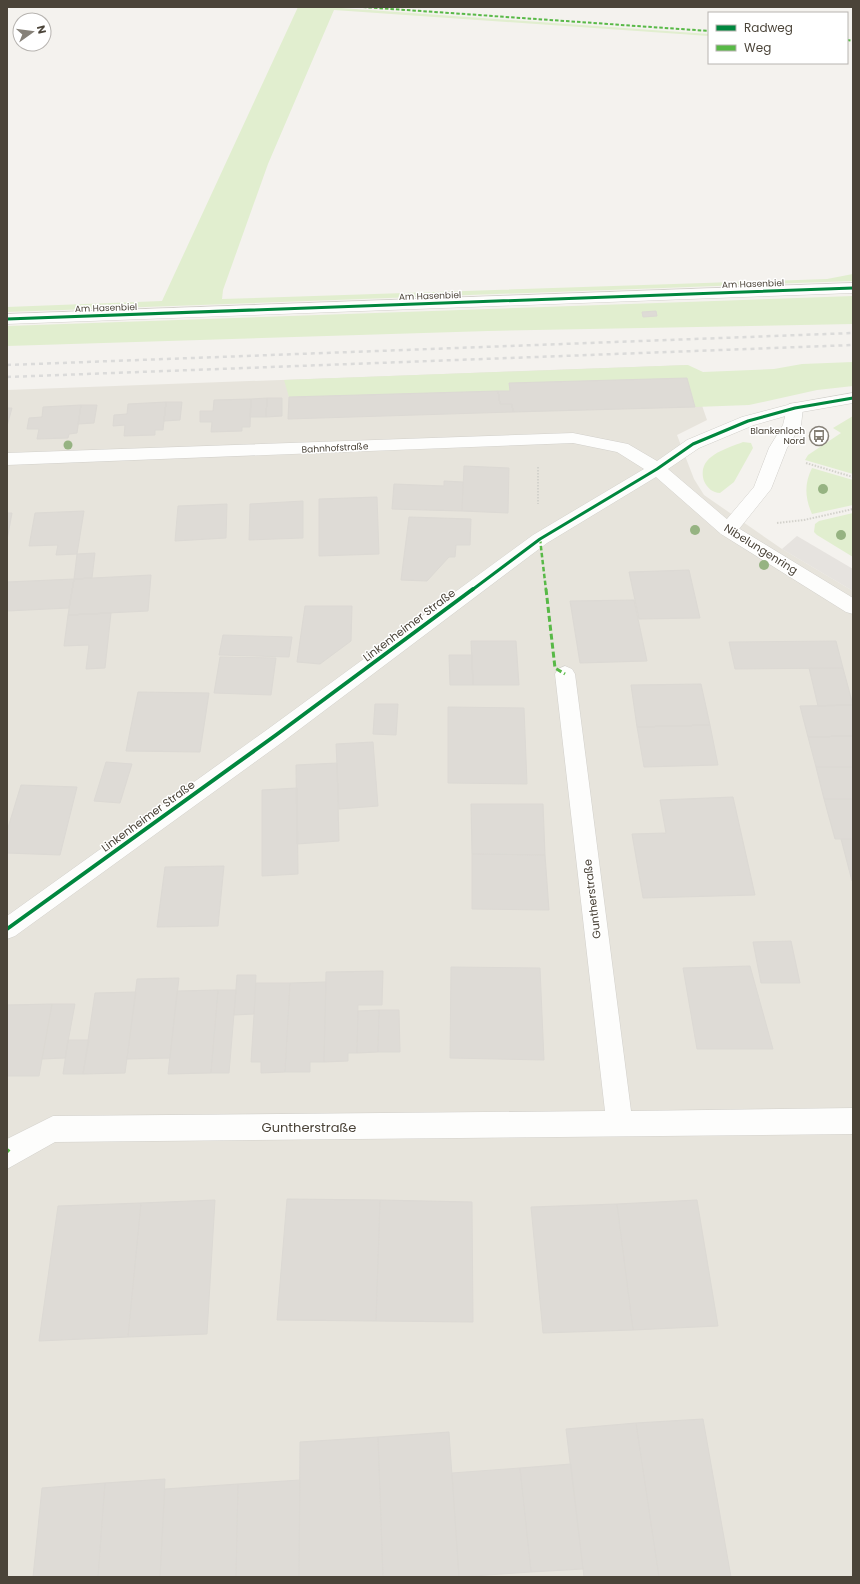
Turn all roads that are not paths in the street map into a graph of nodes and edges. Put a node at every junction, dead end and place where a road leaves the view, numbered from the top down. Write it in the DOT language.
graph roads {
  1 [pos="853,288"];
  2 [pos="7,319"];
  3 [pos="853,398"];
  4 [pos="793,416"];
  5 [pos="7,459"];
  6 [pos="657,469"];
  7 [pos="728,530"];
  8 [pos="853,607"];
  9 [pos="565,674"];
  10 [pos="7,929"];
  11 [pos="853,1121"];
  12 [pos="620,1124"];
  13 [pos="7,1156"];
  1 -- 2 [label="street, Am Hasenbiel"];
  3 -- 4 [label="street, Linkenheimer Straße"];
  4 -- 6 [label="street, Linkenheimer Straße"];
  4 -- 7 [label="street"];
  5 -- 6 [label="street, Bahnhofstraße"];
  6 -- 7 [label="street, Nibelungenring"];
  6 -- 10 [label="street, Linkenheimer Straße"];
  7 -- 8 [label="street, Nibelungenring"];
  9 -- 12 [label="street, Guntherstraße"];
  11 -- 12 [label="street, Guntherstraße"];
  12 -- 13 [label="street, Guntherstraße"];
}
